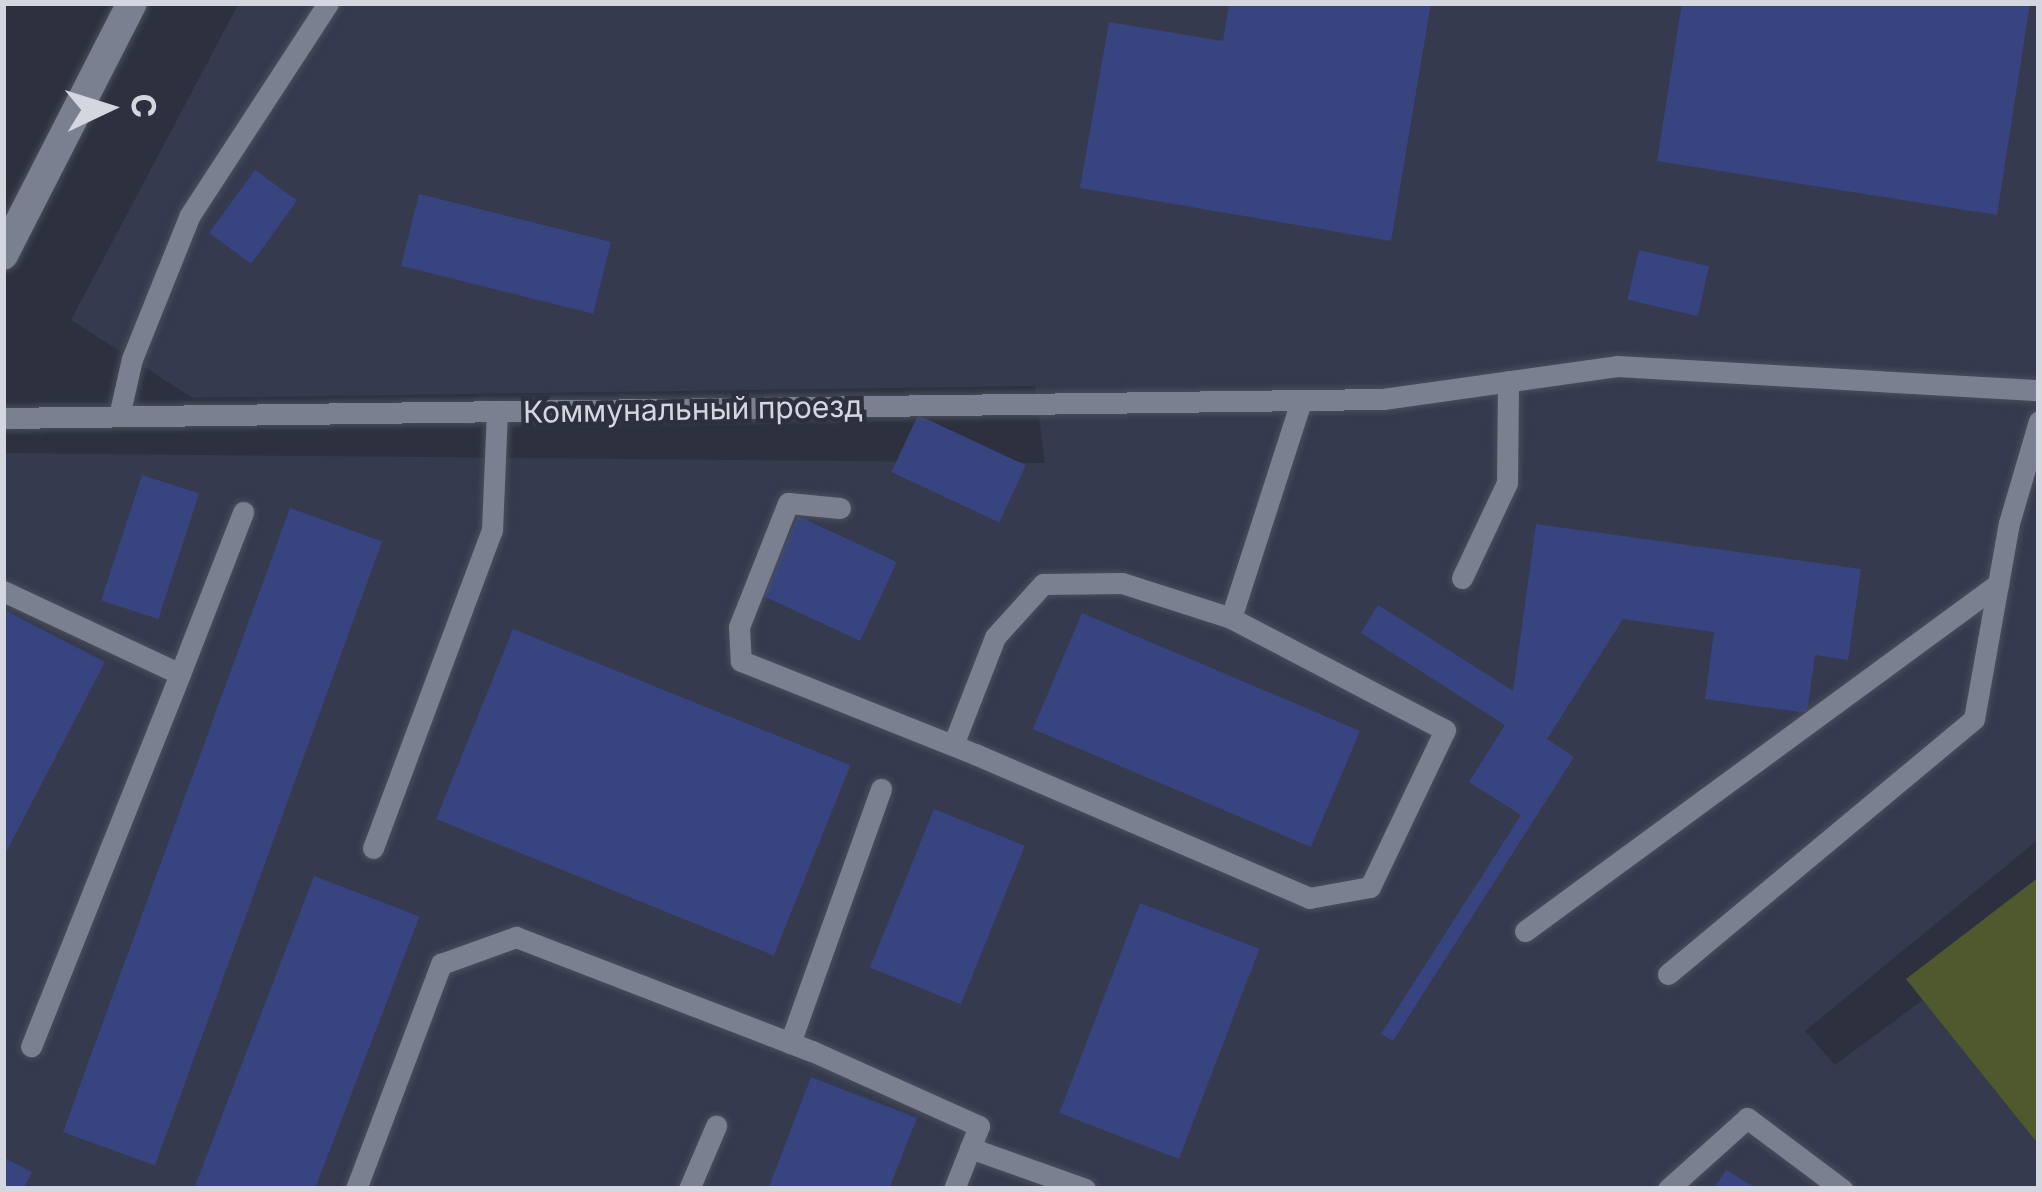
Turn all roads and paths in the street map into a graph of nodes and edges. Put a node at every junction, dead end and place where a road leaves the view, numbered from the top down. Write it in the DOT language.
graph roads {
  1 [pos="132,3"];
  2 [pos="328,3"];
  3 [pos="3,255"];
  4 [pos="1508,381"];
  5 [pos="2039,390"];
  6 [pos="1301,400"];
  7 [pos="496,411"];
  8 [pos="119,416"];
  9 [pos="3,418"];
  10 [pos="2039,421"];
  11 [pos="840,508"];
  12 [pos="244,512"];
  13 [pos="1462,578"];
  14 [pos="1998,584"];
  15 [pos="3,591"];
  16 [pos="1231,618"];
  17 [pos="180,674"];
  18 [pos="952,745"];
  19 [pos="881,789"];
  20 [pos="373,848"];
  21 [pos="1525,931"];
  22 [pos="1668,974"];
  23 [pos="790,1043"];
  24 [pos="32,1046"];
  25 [pos="716,1126"];
  26 [pos="970,1148"];
  27 [pos="356,1189"];
  28 [pos="689,1189"];
  29 [pos="954,1189"];
  30 [pos="1085,1189"];
  31 [pos="1668,1189"];
  32 [pos="1842,1189"];
  1 -- 3 [label="street"];
  2 -- 8 [label="lane"];
  4 -- 5 [label="lane, Коммунальный проезд"];
  4 -- 6 [label="lane, Коммунальный проезд"];
  4 -- 13 [label="lane"];
  6 -- 7 [label="lane, Коммунальный проезд"];
  6 -- 16 [label="lane"];
  7 -- 8 [label="lane, Коммунальный проезд"];
  7 -- 20 [label="lane"];
  8 -- 9 [label="lane, Коммунальный проезд"];
  10 -- 14 [label="lane"];
  11 -- 18 [label="lane"];
  12 -- 17 [label="lane"];
  14 -- 21 [label="lane"];
  14 -- 22 [label="lane"];
  15 -- 17 [label="lane"];
  16 -- 18 [label="lane"];
  16 -- 18 [label="lane"];
  17 -- 24 [label="lane"];
  19 -- 23 [label="lane"];
  23 -- 26 [label="lane"];
  23 -- 27 [label="lane"];
  25 -- 28 [label="lane"];
  26 -- 29 [label="lane"];
  26 -- 30 [label="lane"];
  31 -- 32 [label="lane"];
}
